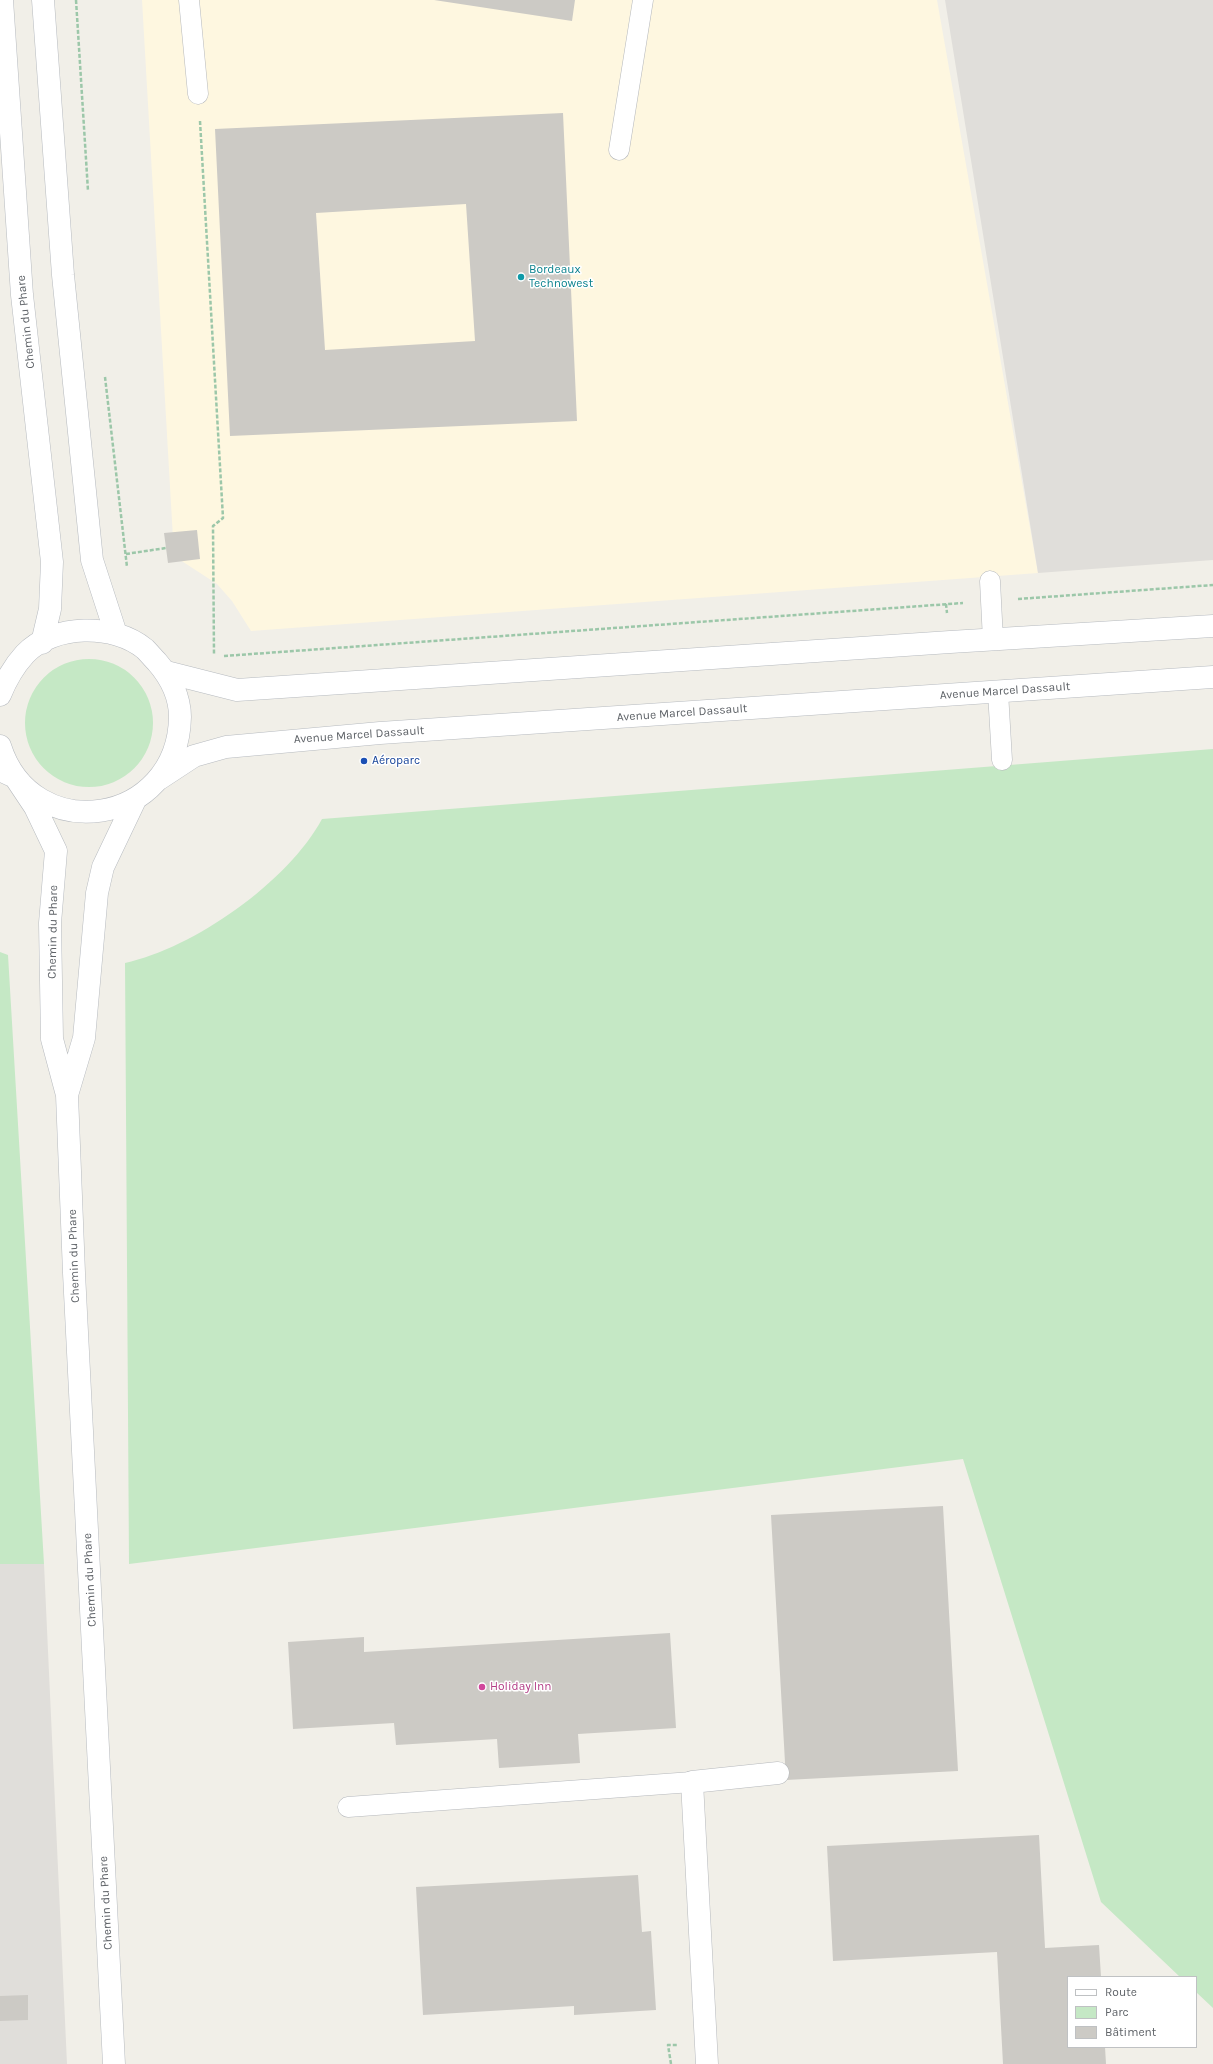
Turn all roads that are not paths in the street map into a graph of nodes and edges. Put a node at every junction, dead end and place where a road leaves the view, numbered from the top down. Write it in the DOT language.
graph roads {
  1 [pos="2,0"];
  2 [pos="43,0"];
  3 [pos="189,0"];
  4 [pos="642,0"];
  5 [pos="198,94"];
  6 [pos="618,150"];
  7 [pos="990,581"];
  8 [pos="1213,626"];
  9 [pos="116,634"];
  10 [pos="993,640"];
  11 [pos="42,643"];
  12 [pos="166,672"];
  13 [pos="1213,677"];
  14 [pos="2,686"];
  15 [pos="998,692"];
  16 [pos="0,746"];
  17 [pos="1002,760"];
  18 [pos="8,773"];
  19 [pos="159,779"];
  20 [pos="135,800"];
  21 [pos="67,1095"];
  22 [pos="778,1773"];
  23 [pos="692,1782"];
  24 [pos="348,1807"];
  25 [pos="114,2064"];
  26 [pos="707,2064"];
  1 -- 11 [label="main road, Chemin du Phare"];
  2 -- 9 [label="main road"];
  3 -- 5 [label="lane"];
  4 -- 6 [label="lane"];
  7 -- 10 [label="lane"];
  8 -- 10 [label="main road"];
  9 -- 11 [label="main road"];
  9 -- 12 [label="main road"];
  10 -- 12 [label="main road"];
  11 -- 14 [label="main road"];
  12 -- 19 [label="main road"];
  13 -- 15 [label="main road, Avenue Marcel Dassault"];
  15 -- 17 [label="lane"];
  15 -- 19 [label="main road, Avenue Marcel Dassault"];
  16 -- 18 [label="main road"];
  18 -- 20 [label="main road"];
  18 -- 21 [label="main road, Chemin du Phare"];
  19 -- 20 [label="main road"];
  20 -- 21 [label="main road, Chemin du Phare"];
  21 -- 25 [label="main road, Chemin du Phare"];
  22 -- 23 [label="main road"];
  23 -- 24 [label="lane"];
  23 -- 26 [label="main road"];
}
